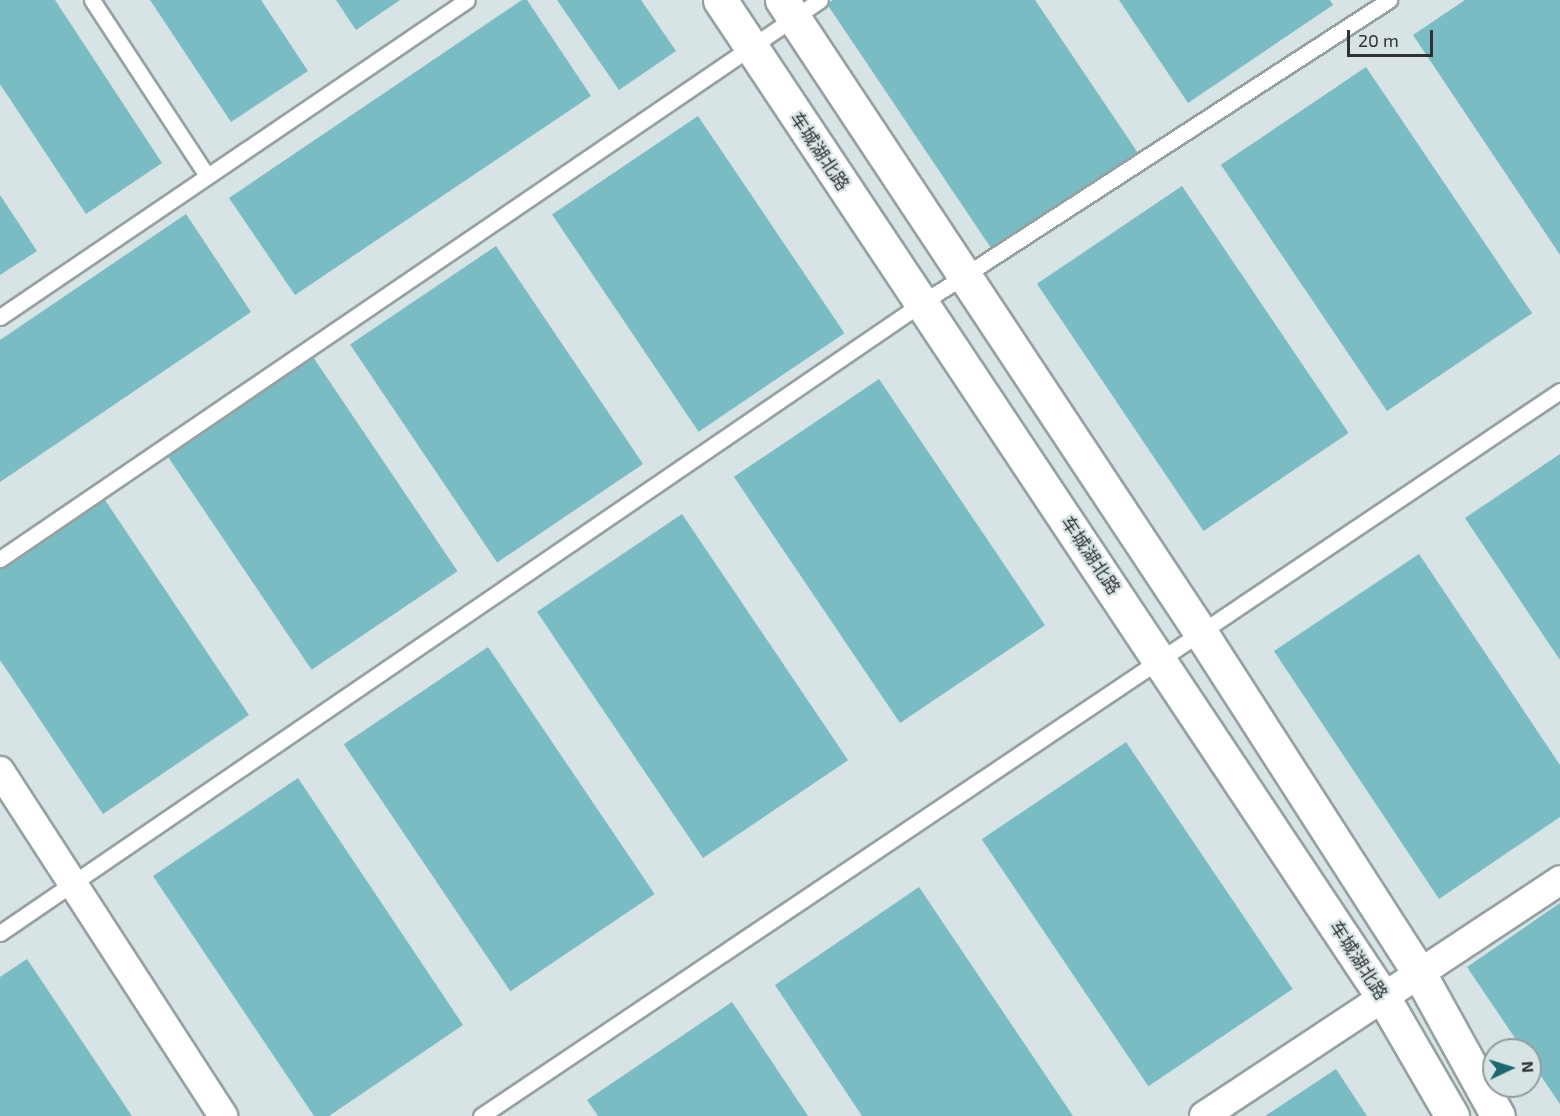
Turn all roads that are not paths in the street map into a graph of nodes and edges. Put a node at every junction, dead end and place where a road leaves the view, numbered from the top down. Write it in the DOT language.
graph roads {
  1 [pos="92,0"];
  2 [pos="467,0"];
  3 [pos="720,0"];
  4 [pos="1389,0"];
  5 [pos="799,6"];
  6 [pos="752,49"];
  7 [pos="207,176"];
  8 [pos="965,276"];
  9 [pos="922,303"];
  10 [pos="0,316"];
  11 [pos="1560,391"];
  12 [pos="0,559"];
  13 [pos="1201,633"];
  14 [pos="1161,659"];
  15 [pos="0,771"];
  16 [pos="1560,880"];
  17 [pos="73,884"];
  18 [pos="0,933"];
  19 [pos="1419,973"];
  20 [pos="1383,997"];
  21 [pos="223,1116"];
  22 [pos="481,1116"];
  23 [pos="1204,1116"];
  24 [pos="1452,1116"];
  25 [pos="1498,1116"];
  1 -- 7 [label="lane"];
  2 -- 7 [label="lane"];
  3 -- 6 [label="main road, 车城湖北路"];
  4 -- 8 [label="lane"];
  5 -- 6 [label="lane"];
  5 -- 8 [label="main road"];
  6 -- 9 [label="main road, 车城湖北路"];
  6 -- 12 [label="lane"];
  7 -- 10 [label="lane"];
  8 -- 9 [label="lane"];
  8 -- 13 [label="main road"];
  9 -- 14 [label="main road, 车城湖北路"];
  9 -- 17 [label="lane"];
  11 -- 13 [label="lane"];
  13 -- 14 [label="lane"];
  13 -- 19 [label="main road"];
  14 -- 20 [label="main road, 车城湖北路"];
  14 -- 22 [label="lane"];
  15 -- 17 [label="street"];
  16 -- 19 [label="street"];
  17 -- 18 [label="lane"];
  17 -- 21 [label="street"];
  19 -- 20 [label="street"];
  19 -- 25 [label="main road"];
  20 -- 23 [label="street"];
  20 -- 24 [label="main road, 车城湖北路"];
}
